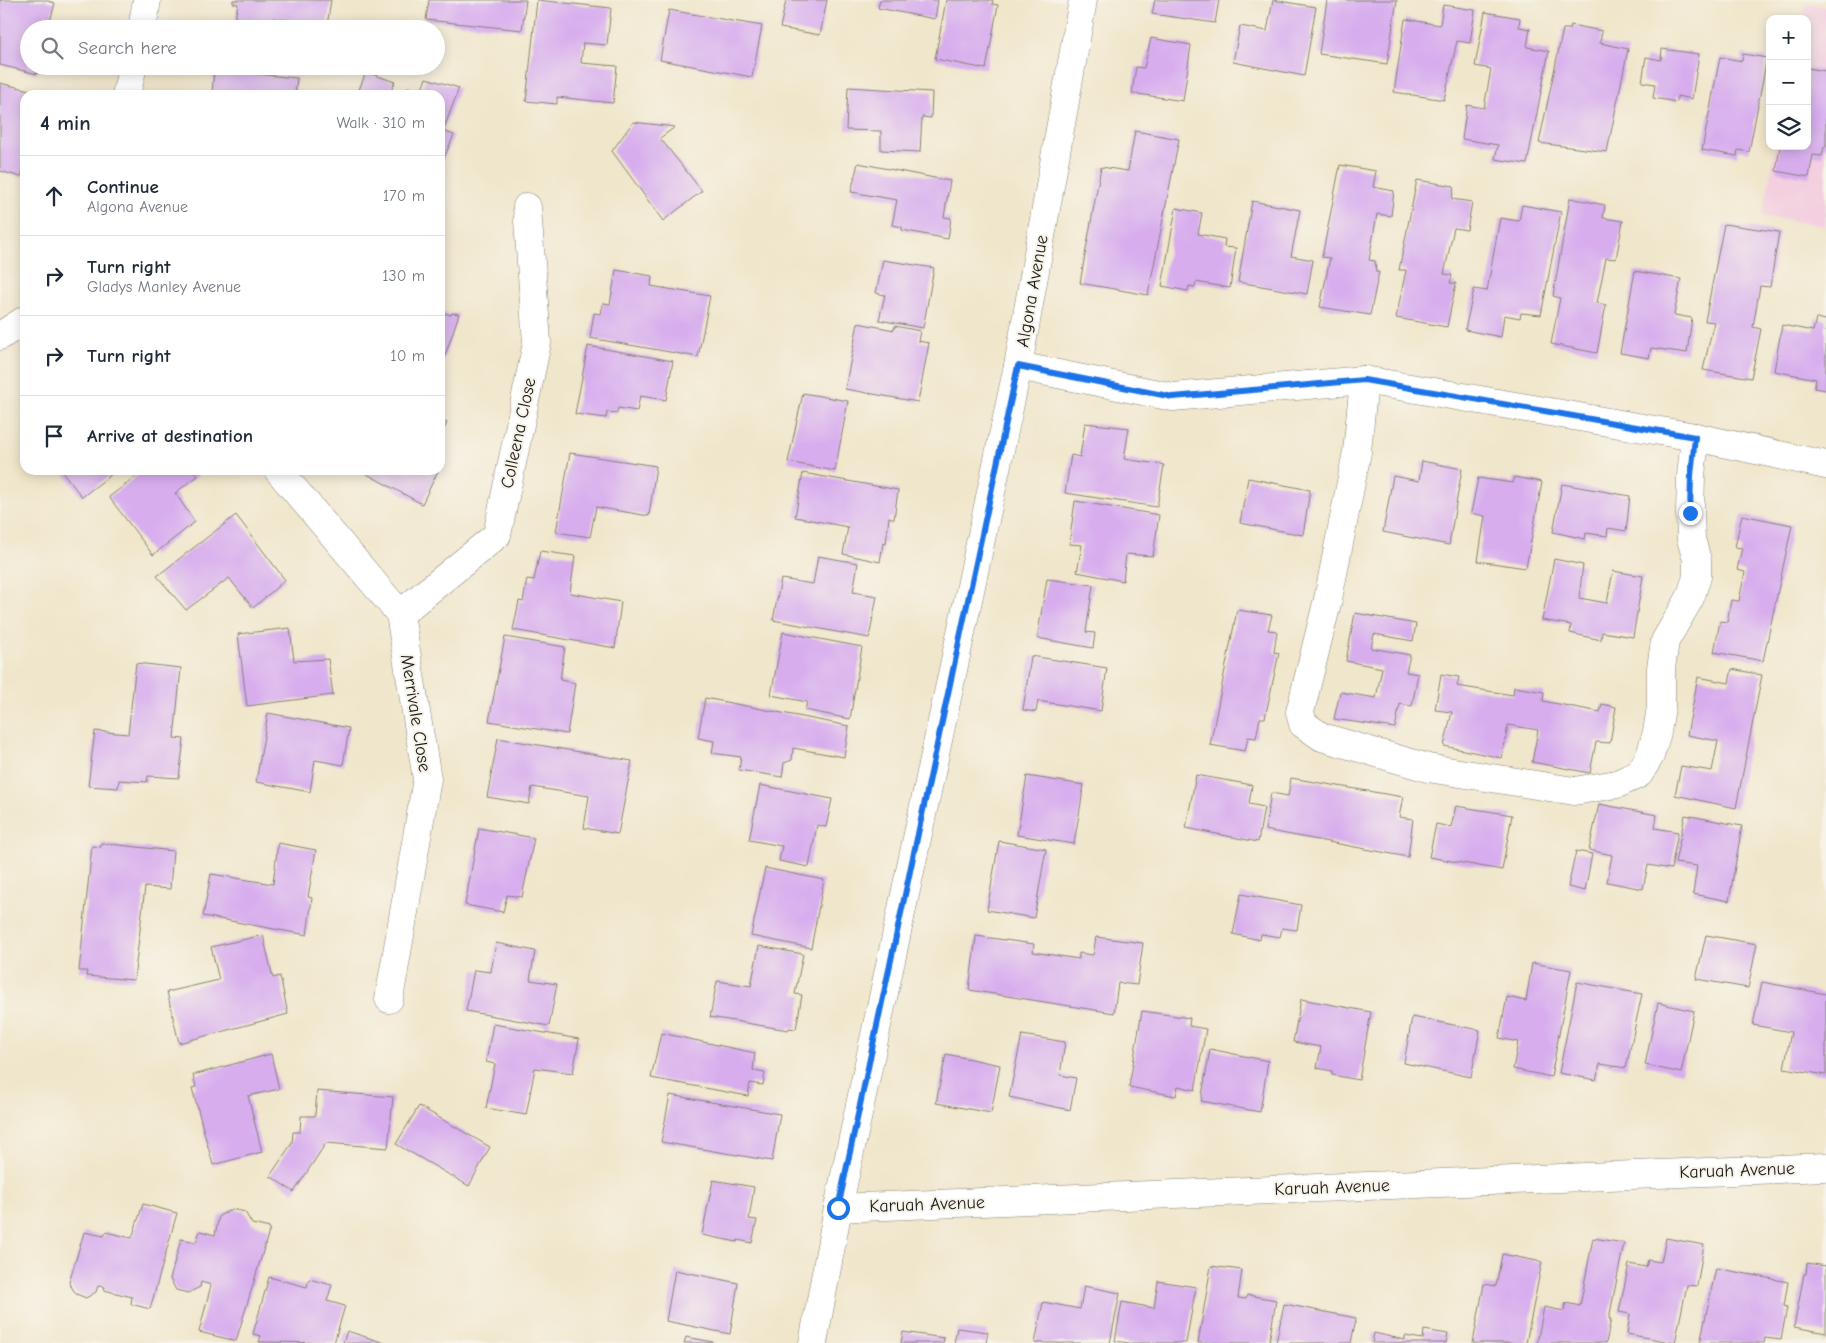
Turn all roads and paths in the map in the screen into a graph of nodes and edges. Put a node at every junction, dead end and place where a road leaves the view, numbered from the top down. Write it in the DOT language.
graph roads {
  1 [pos="147,0"];
  2 [pos="1083,0"];
  3 [pos="144,20"];
  4 [pos="131,75"];
  5 [pos="127,90"];
  6 [pos="527,207"];
  7 [pos="20,323"];
  8 [pos="0,336"];
  9 [pos="1018,366"];
  10 [pos="1364,380"];
  11 [pos="1695,437"];
  12 [pos="1826,465"];
  13 [pos="282,475"];
  14 [pos="400,614"];
  15 [pos="389,999"];
  16 [pos="1826,1166"];
  17 [pos="838,1208"];
  18 [pos="813,1343"];
  1 -- 3 [label="street"];
  2 -- 9 [label="street, Algona Avenue"];
  4 -- 5 [label="street"];
  6 -- 14 [label="street, Colleena Close"];
  7 -- 8 [label="street"];
  9 -- 10 [label="street"];
  9 -- 17 [label="street, Algona Avenue"];
  10 -- 11 [label="street"];
  10 -- 11 [label="street"];
  11 -- 12 [label="street"];
  13 -- 14 [label="street"];
  14 -- 15 [label="street, Merrivale Close"];
  16 -- 17 [label="street, Karuah Avenue"];
  17 -- 18 [label="street, Algona Avenue"];
}
